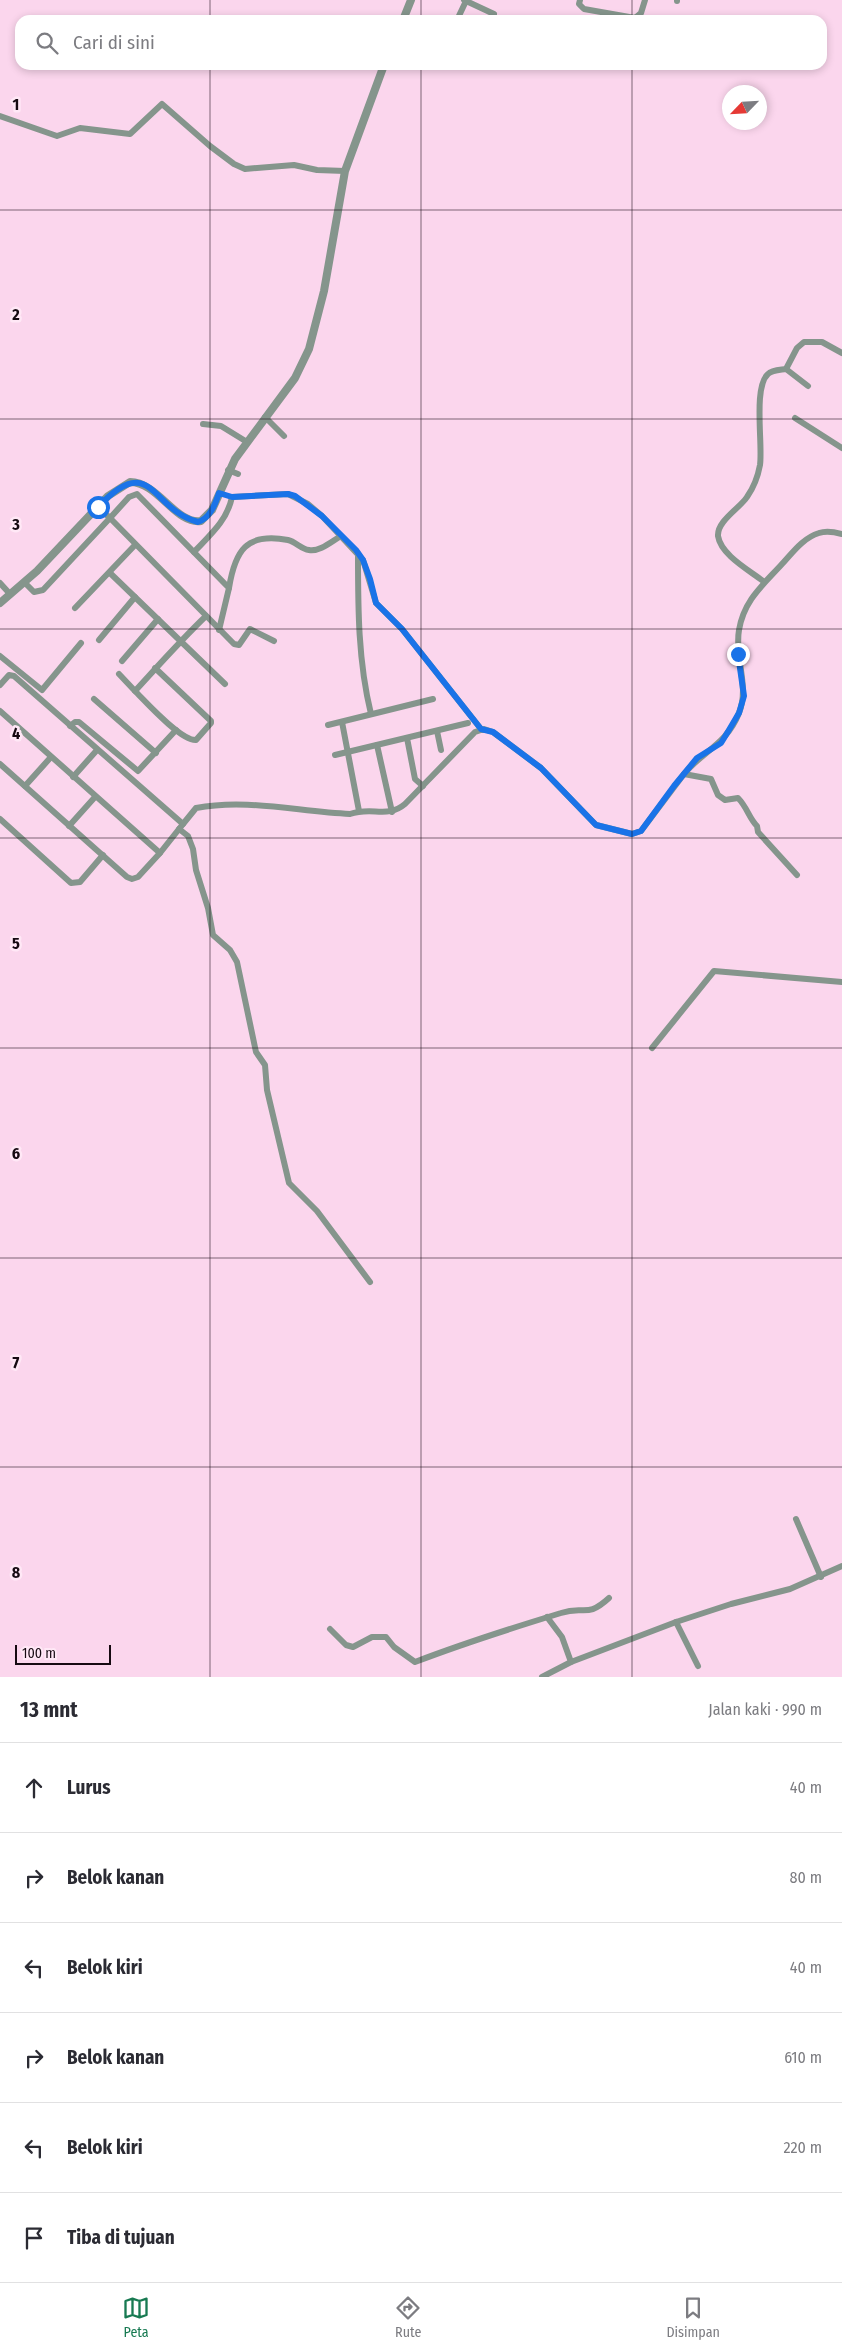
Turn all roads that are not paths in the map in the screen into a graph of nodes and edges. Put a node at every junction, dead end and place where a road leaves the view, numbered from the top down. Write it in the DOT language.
graph roads {
  1 [pos="411,0"];
  2 [pos="465,0"];
  3 [pos="580,0"];
  4 [pos="644,0"];
  5 [pos="494,14"];
  6 [pos="404,15"];
  7 [pos="460,15"];
  8 [pos="618,15"];
  9 [pos="639,15"];
  10 [pos="382,70"];
  11 [pos="0,116"];
  12 [pos="345,170"];
  13 [pos="842,353"];
  14 [pos="786,369"];
  15 [pos="808,386"];
  16 [pos="264,417"];
  17 [pos="795,418"];
  18 [pos="203,424"];
  19 [pos="284,436"];
  20 [pos="246,442"];
  21 [pos="842,448"];
  22 [pos="228,470"];
  23 [pos="238,474"];
  24 [pos="219,493"];
  25 [pos="232,497"];
  26 [pos="98,507"];
  27 [pos="110,518"];
  28 [pos="842,534"];
  29 [pos="341,536"];
  30 [pos="135,544"];
  31 [pos="194,552"];
  32 [pos="358,554"];
  33 [pos="110,573"];
  34 [pos="763,581"];
  35 [pos="24,582"];
  36 [pos="0,584"];
  37 [pos="229,588"];
  38 [pos="10,594"];
  39 [pos="135,597"];
  40 [pos="0,603"];
  41 [pos="75,608"];
  42 [pos="206,616"];
  43 [pos="158,619"];
  44 [pos="219,630"];
  45 [pos="99,640"];
  46 [pos="180,641"];
  47 [pos="274,641"];
  48 [pos="82,643"];
  49 [pos="0,656"];
  50 [pos="122,661"];
  51 [pos="156,668"];
  52 [pos="118,674"];
  53 [pos="0,684"];
  54 [pos="225,684"];
  55 [pos="135,691"];
  56 [pos="94,699"];
  57 [pos="434,699"];
  58 [pos="0,711"];
  59 [pos="371,714"];
  60 [pos="342,722"];
  61 [pos="468,723"];
  62 [pos="328,725"];
  63 [pos="70,726"];
  64 [pos="481,729"];
  65 [pos="176,730"];
  66 [pos="437,731"];
  67 [pos="407,738"];
  68 [pos="377,745"];
  69 [pos="97,750"];
  70 [pos="441,750"];
  71 [pos="348,752"];
  72 [pos="156,753"];
  73 [pos="335,755"];
  74 [pos="51,757"];
  75 [pos="0,764"];
  76 [pos="684,774"];
  77 [pos="73,777"];
  78 [pos="25,786"];
  79 [pos="423,786"];
  80 [pos="95,797"];
  81 [pos="359,811"];
  82 [pos="392,812"];
  83 [pos="0,820"];
  84 [pos="69,826"];
  85 [pos="181,827"];
  86 [pos="160,853"];
  87 [pos="102,855"];
  88 [pos="797,875"];
  89 [pos="842,982"];
  90 [pos="652,1048"];
  91 [pos="370,1282"];
  92 [pos="796,1519"];
  93 [pos="842,1566"];
  94 [pos="821,1576"];
  95 [pos="610,1598"];
  96 [pos="547,1617"];
  97 [pos="676,1622"];
  98 [pos="330,1629"];
  99 [pos="572,1662"];
  100 [pos="698,1666"];
  101 [pos="542,1677"];
  1 -- 6 [label="street"];
  2 -- 5 [label="street"];
  2 -- 7 [label="street"];
  3 -- 8 [label="street"];
  4 -- 9 [label="street"];
  10 -- 12 [label="street"];
  11 -- 12 [label="street"];
  12 -- 16 [label="street"];
  13 -- 14 [label="street"];
  14 -- 15 [label="street"];
  14 -- 34 [label="street"];
  16 -- 19 [label="street"];
  16 -- 20 [label="street"];
  17 -- 21 [label="street"];
  18 -- 20 [label="street"];
  20 -- 22 [label="street"];
  22 -- 23 [label="street"];
  22 -- 24 [label="street"];
  24 -- 25 [label="street"];
  24 -- 26 [label="street"];
  25 -- 29 [label="street"];
  25 -- 31 [label="street"];
  26 -- 27 [label="street"];
  26 -- 35 [label="street"];
  27 -- 30 [label="street"];
  27 -- 31 [label="street"];
  27 -- 35 [label="street"];
  28 -- 34 [label="street"];
  29 -- 32 [label="street"];
  29 -- 37 [label="street"];
  30 -- 33 [label="street"];
  30 -- 42 [label="street"];
  31 -- 37 [label="street"];
  32 -- 59 [label="street"];
  32 -- 64 [label="street"];
  33 -- 39 [label="street"];
  33 -- 41 [label="street"];
  34 -- 76 [label="street"];
  35 -- 38 [label="street"];
  36 -- 38 [label="street"];
  37 -- 44 [label="street"];
  38 -- 40 [label="street"];
  39 -- 43 [label="street"];
  39 -- 45 [label="street"];
  42 -- 44 [label="street"];
  42 -- 46 [label="street"];
  43 -- 46 [label="street"];
  43 -- 50 [label="street"];
  44 -- 47 [label="street"];
  46 -- 51 [label="street"];
  46 -- 54 [label="street"];
  48 -- 49 [label="street"];
  51 -- 55 [label="street"];
  51 -- 65 [label="street"];
  52 -- 55 [label="street"];
  53 -- 63 [label="street"];
  55 -- 65 [label="street"];
  56 -- 72 [label="street"];
  57 -- 59 [label="street"];
  58 -- 74 [label="street"];
  59 -- 60 [label="street"];
  60 -- 62 [label="street"];
  60 -- 71 [label="street"];
  61 -- 66 [label="street"];
  63 -- 69 [label="street"];
  63 -- 72 [label="street"];
  64 -- 76 [label="street"];
  64 -- 79 [label="street"];
  65 -- 72 [label="street"];
  66 -- 67 [label="street"];
  66 -- 70 [label="street"];
  67 -- 68 [label="street"];
  67 -- 79 [label="street"];
  68 -- 71 [label="street"];
  68 -- 82 [label="street"];
  69 -- 77 [label="street"];
  69 -- 85 [label="street"];
  71 -- 73 [label="street"];
  71 -- 81 [label="street"];
  74 -- 77 [label="street"];
  74 -- 78 [label="street"];
  75 -- 78 [label="street"];
  76 -- 88 [label="street"];
  77 -- 80 [label="street"];
  78 -- 84 [label="street"];
  79 -- 82 [label="street"];
  80 -- 84 [label="street"];
  80 -- 86 [label="street"];
  81 -- 82 [label="street"];
  81 -- 85 [label="street"];
  83 -- 87 [label="street"];
  84 -- 87 [label="street"];
  85 -- 86 [label="street"];
  85 -- 91 [label="street"];
  86 -- 87 [label="street"];
  89 -- 90 [label="street"];
  92 -- 94 [label="street"];
  93 -- 94 [label="street"];
  94 -- 97 [label="street"];
  95 -- 96 [label="street"];
  96 -- 98 [label="street"];
  96 -- 99 [label="street"];
  97 -- 99 [label="street"];
  97 -- 100 [label="street"];
  99 -- 101 [label="street"];
}
